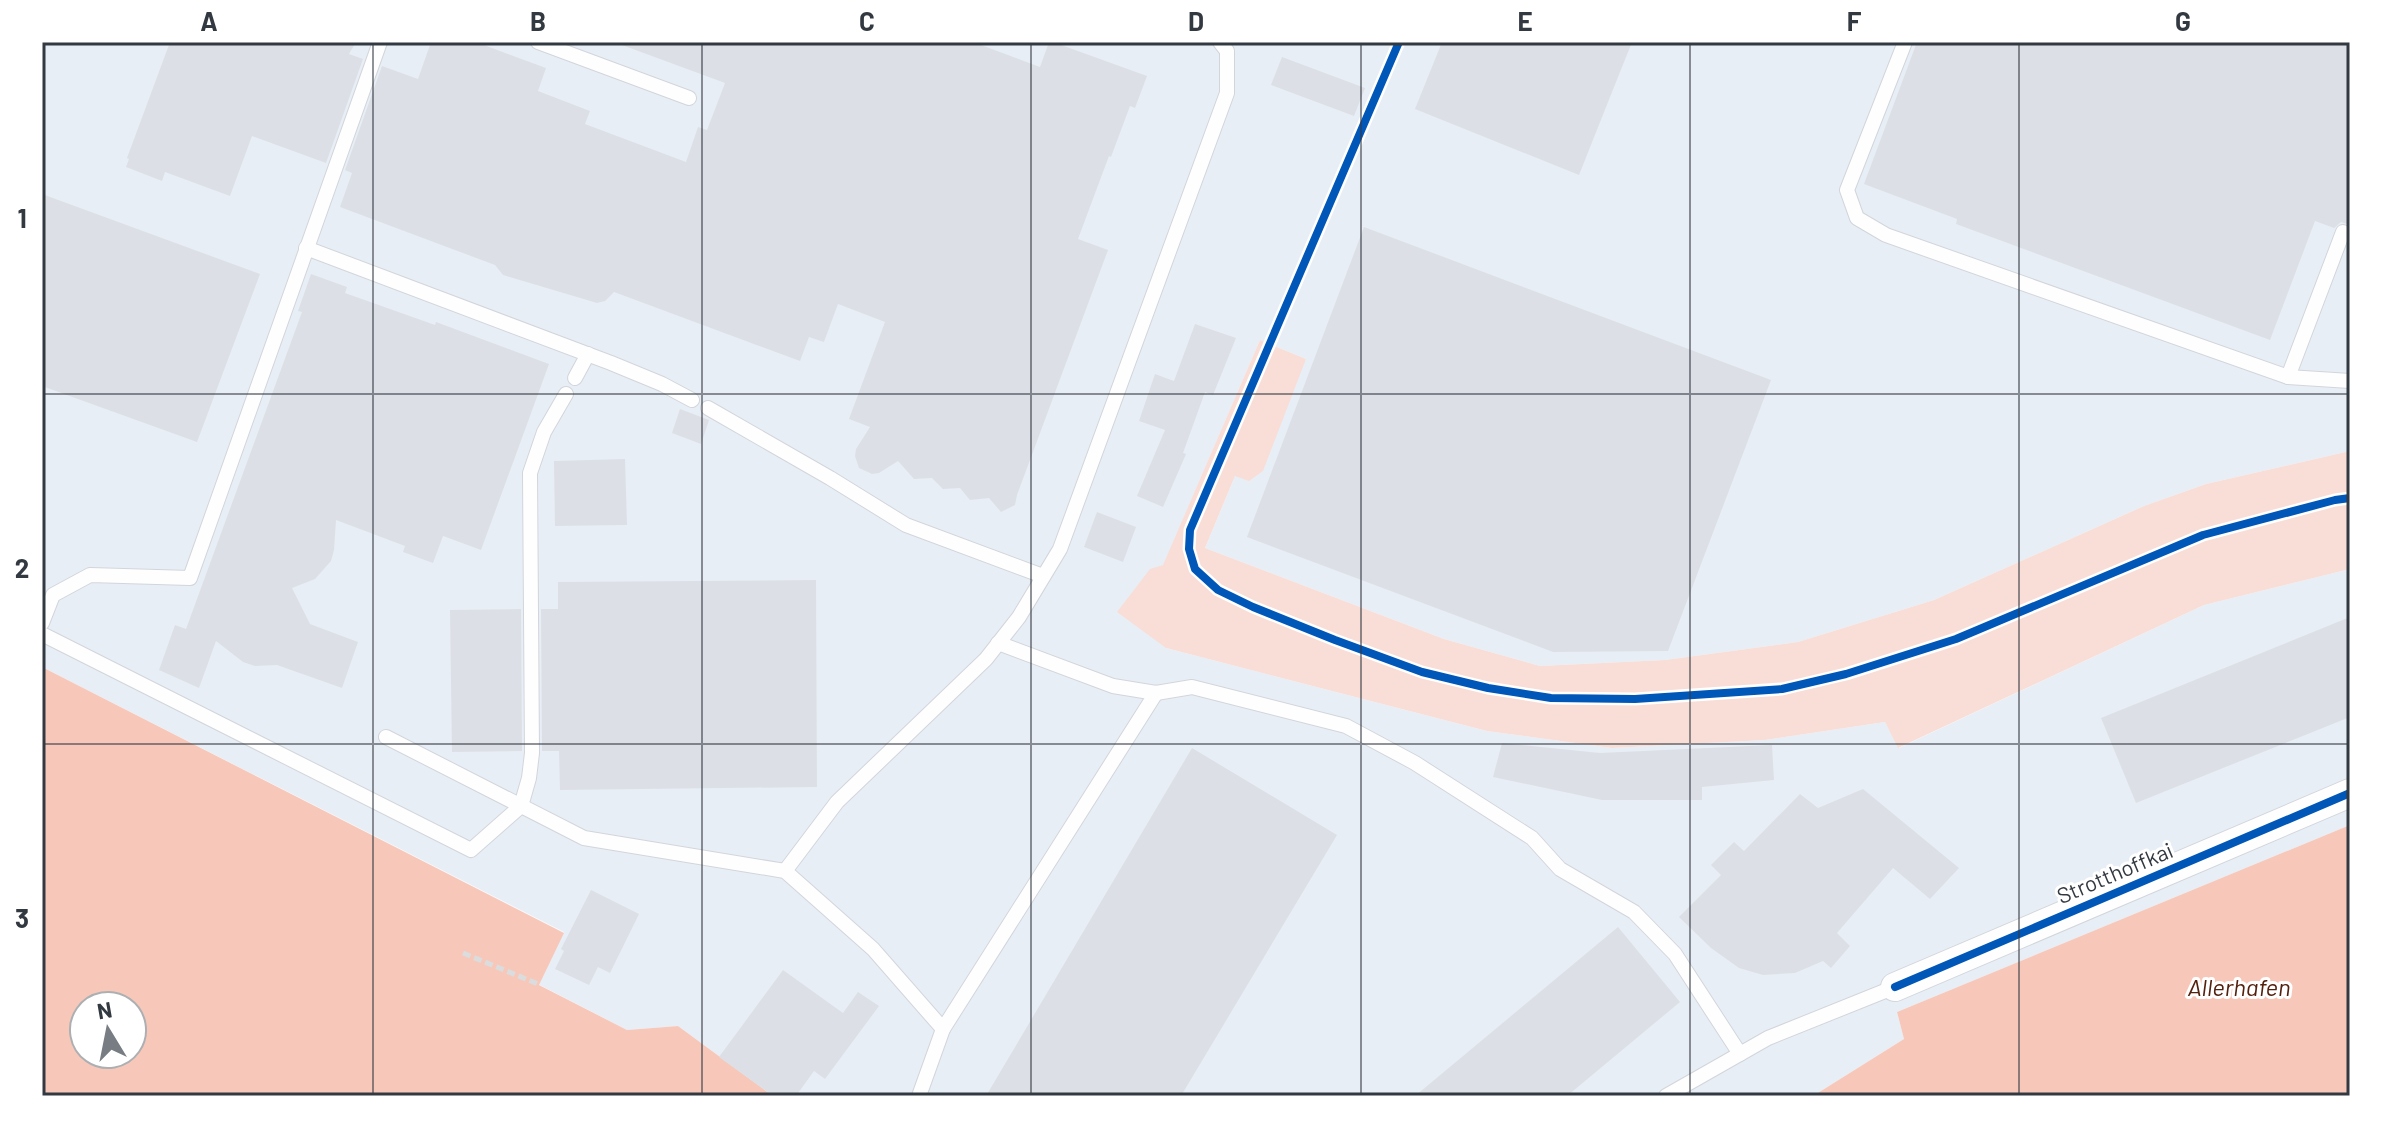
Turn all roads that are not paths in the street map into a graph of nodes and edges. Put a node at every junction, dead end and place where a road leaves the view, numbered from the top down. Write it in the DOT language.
graph roads {
  1 [pos="380,42"];
  2 [pos="538,42"];
  3 [pos="1220,42"];
  4 [pos="1905,42"];
  5 [pos="689,98"];
  6 [pos="2343,232"];
  7 [pos="306,248"];
  8 [pos="588,354"];
  9 [pos="2288,377"];
  10 [pos="575,378"];
  11 [pos="2350,381"];
  12 [pos="566,394"];
  13 [pos="692,400"];
  14 [pos="708,408"];
  15 [pos="1043,576"];
  16 [pos="42,623"];
  17 [pos="42,634"];
  18 [pos="998,643"];
  19 [pos="1156,693"];
  20 [pos="386,737"];
  21 [pos="2350,793"];
  22 [pos="521,806"];
  23 [pos="785,871"];
  24 [pos="1895,987"];
  25 [pos="943,1029"];
  26 [pos="1740,1054"];
  27 [pos="919,1096"];
  28 [pos="1666,1096"];
  1 -- 7 [label="lane"];
  2 -- 5 [label="lane"];
  3 -- 15 [label="lane"];
  4 -- 9 [label="lane"];
  6 -- 9 [label="lane"];
  7 -- 8 [label="lane"];
  7 -- 16 [label="lane"];
  8 -- 10 [label="lane"];
  8 -- 13 [label="lane"];
  9 -- 11 [label="lane"];
  12 -- 22 [label="lane"];
  14 -- 15 [label="lane"];
  15 -- 18 [label="lane"];
  17 -- 22 [label="lane"];
  18 -- 19 [label="lane"];
  18 -- 23 [label="lane"];
  19 -- 25 [label="lane"];
  19 -- 26 [label="lane"];
  20 -- 22 [label="lane"];
  21 -- 24 [label="street, Strotthoffkai"];
  22 -- 23 [label="lane"];
  23 -- 25 [label="lane"];
  24 -- 26 [label="lane"];
  25 -- 27 [label="lane"];
  26 -- 28 [label="lane"];
}
